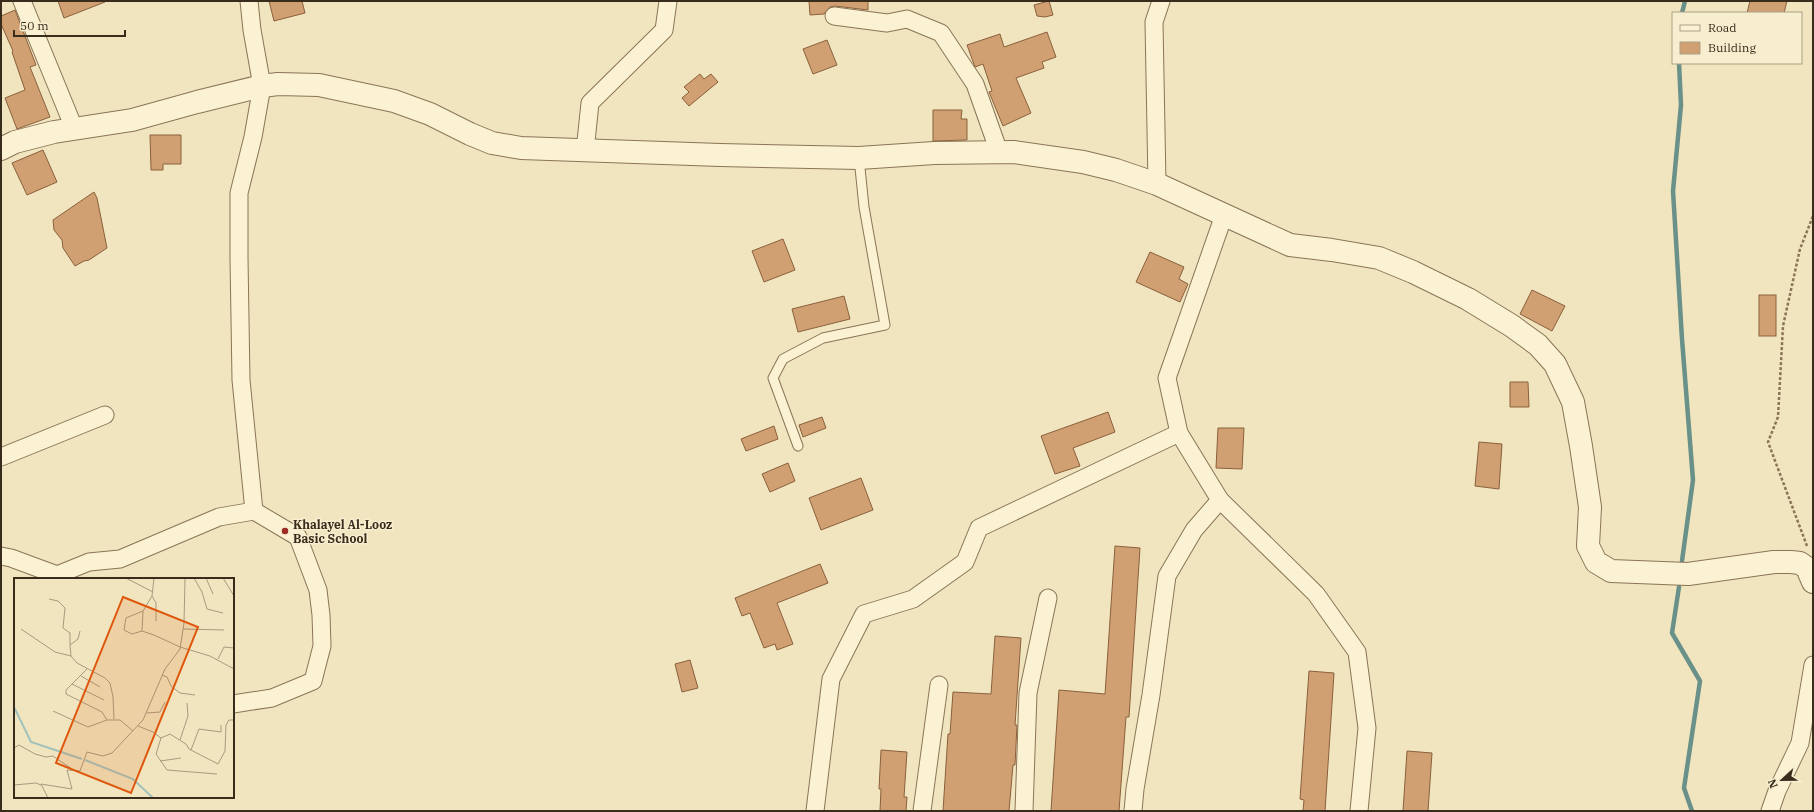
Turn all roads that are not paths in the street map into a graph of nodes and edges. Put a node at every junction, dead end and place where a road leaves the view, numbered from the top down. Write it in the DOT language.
graph roads {
  1 [pos="22,1"];
  2 [pos="249,1"];
  3 [pos="668,1"];
  4 [pos="1161,1"];
  5 [pos="834,16"];
  6 [pos="262,86"];
  7 [pos="74,128"];
  8 [pos="1,149"];
  9 [pos="585,151"];
  10 [pos="999,152"];
  11 [pos="859,158"];
  12 [pos="1157,184"];
  13 [pos="1224,215"];
  14 [pos="105,415"];
  15 [pos="1179,433"];
  16 [pos="798,446"];
  17 [pos="1,457"];
  18 [pos="1220,500"];
  19 [pos="254,511"];
  20 [pos="1,556"];
  21 [pos="1810,575"];
  22 [pos="58,577"];
  23 [pos="1048,598"];
  24 [pos="1813,666"];
  25 [pos="939,685"];
  26 [pos="234,704"];
  27 [pos="815,811"];
  28 [pos="922,811"];
  29 [pos="1024,811"];
  30 [pos="1133,811"];
  31 [pos="1359,811"];
  32 [pos="1770,811"];
  1 -- 7 [label="street"];
  2 -- 6 [label="street"];
  3 -- 9 [label="street"];
  4 -- 12 [label="street"];
  5 -- 10 [label="street"];
  6 -- 7 [label="street"];
  6 -- 9 [label="street"];
  6 -- 19 [label="street"];
  7 -- 8 [label="street"];
  9 -- 11 [label="street"];
  10 -- 11 [label="street"];
  10 -- 12 [label="street"];
  11 -- 16 [label="lane"];
  12 -- 13 [label="street"];
  13 -- 15 [label="street"];
  13 -- 21 [label="street"];
  14 -- 17 [label="street"];
  15 -- 18 [label="street"];
  15 -- 27 [label="street"];
  18 -- 30 [label="street"];
  18 -- 31 [label="street"];
  19 -- 22 [label="street"];
  19 -- 26 [label="street"];
  20 -- 22 [label="street"];
  23 -- 29 [label="street"];
  24 -- 32 [label="street"];
  25 -- 28 [label="street"];
}
